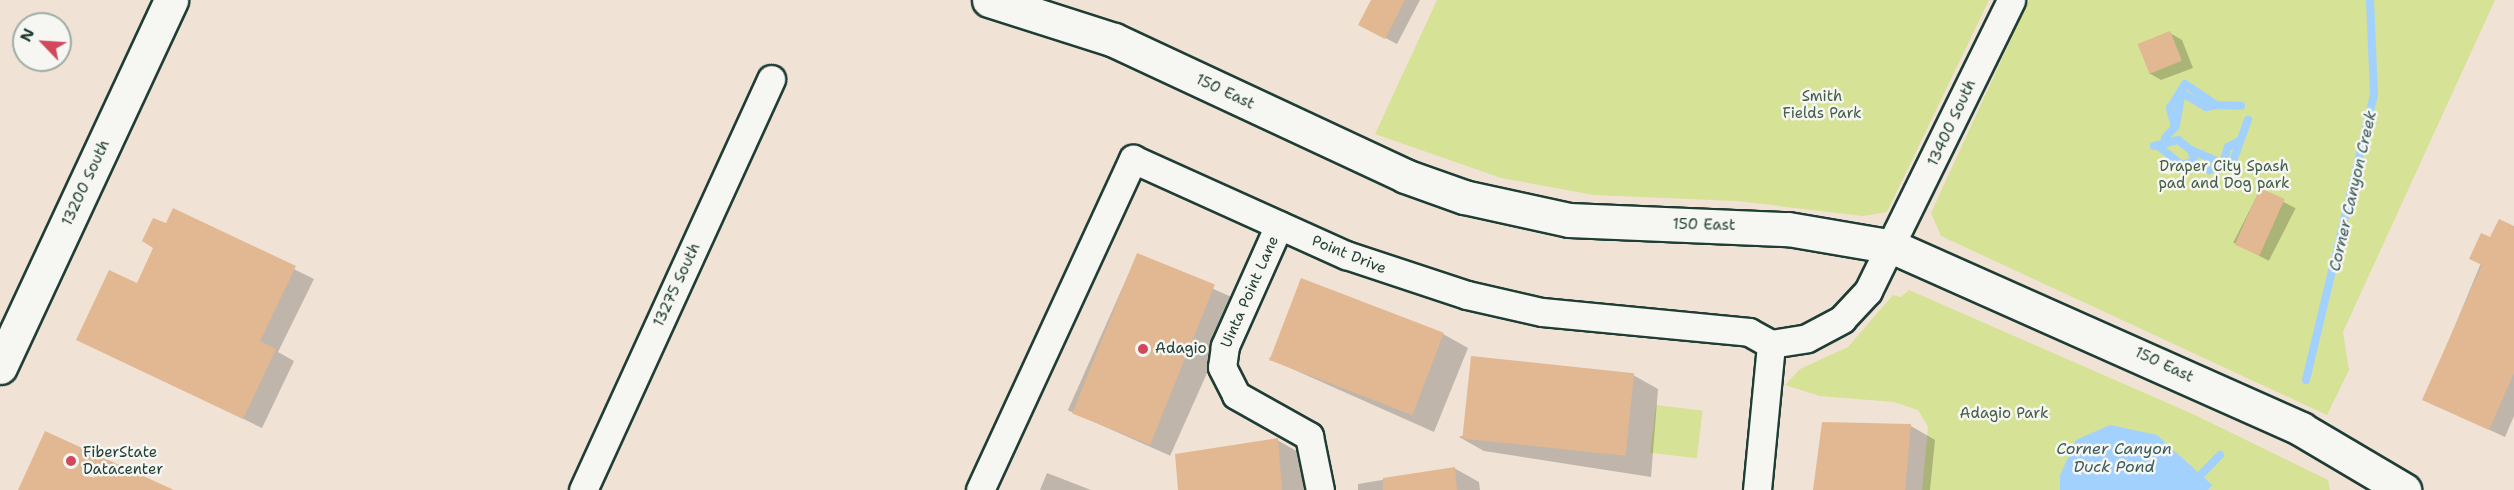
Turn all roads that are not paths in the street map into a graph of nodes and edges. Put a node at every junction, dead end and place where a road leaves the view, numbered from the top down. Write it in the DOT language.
graph roads {
  1 [pos="171,0"];
  2 [pos="989,0"];
  3 [pos="2011,0"];
  4 [pos="771,79"];
  5 [pos="1279,225"];
  6 [pos="1893,247"];
  7 [pos="1771,344"];
  8 [pos="0,367"];
  9 [pos="583,490"];
  10 [pos="980,490"];
  11 [pos="1320,490"];
  12 [pos="1757,490"];
  13 [pos="2404,490"];
  1 -- 8 [label="street, 13200 South"];
  2 -- 6 [label="street, 150 East"];
  3 -- 6 [label="street, 13400 South"];
  4 -- 9 [label="street, 13275 South"];
  5 -- 7 [label="street, Point Drive"];
  5 -- 10 [label="street, Point Drive"];
  5 -- 11 [label="street, Uinta Point Lane"];
  6 -- 7 [label="street"];
  6 -- 13 [label="street, 150 East"];
  7 -- 12 [label="street"];
}
